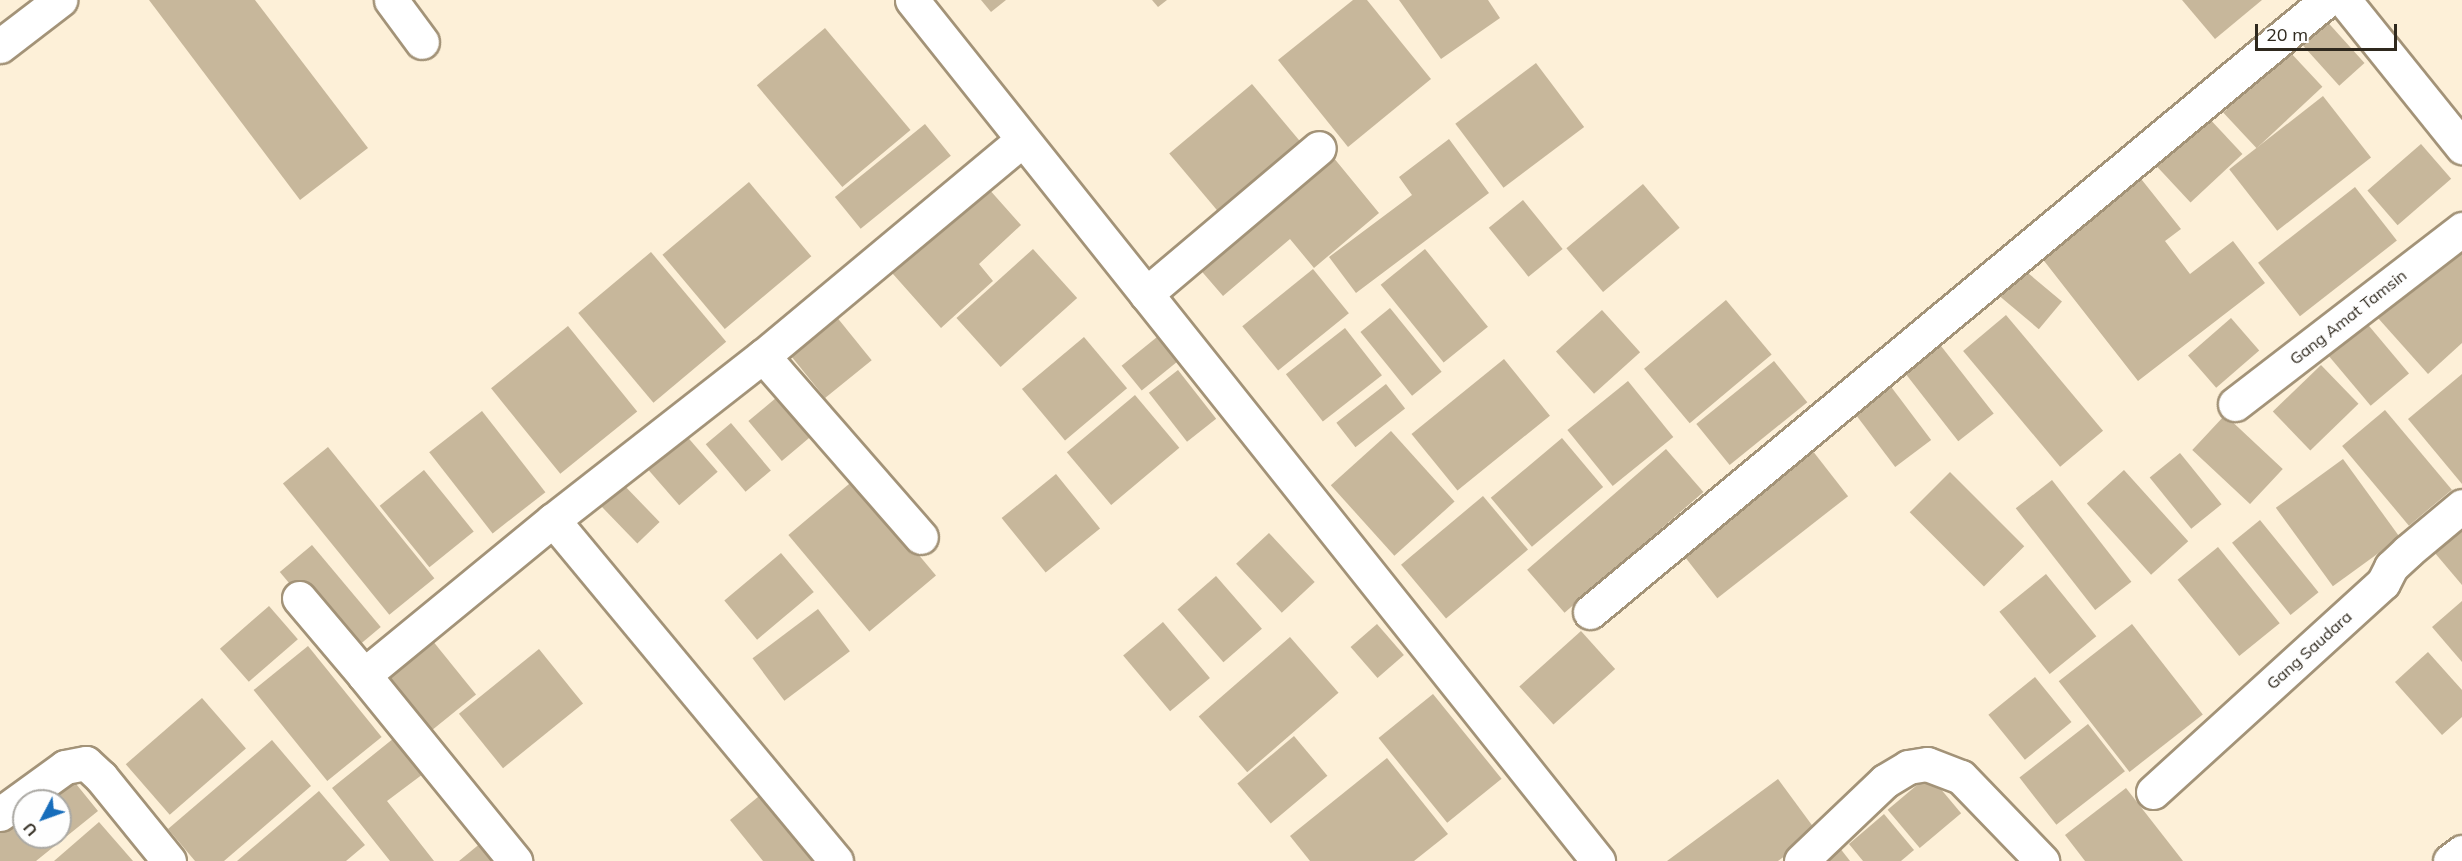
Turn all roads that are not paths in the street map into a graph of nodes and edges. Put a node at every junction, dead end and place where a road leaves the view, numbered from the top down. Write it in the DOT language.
graph roads {
  1 [pos="60,0"];
  2 [pos="391,0"];
  3 [pos="912,0"];
  4 [pos="2327,0"];
  5 [pos="2344,0"];
  6 [pos="422,42"];
  7 [pos="0,46"];
  8 [pos="1022,140"];
  9 [pos="2462,147"];
  10 [pos="1319,148"];
  11 [pos="2462,229"];
  12 [pos="1146,294"];
  13 [pos="763,356"];
  14 [pos="2235,404"];
  15 [pos="2462,506"];
  16 [pos="553,520"];
  17 [pos="921,537"];
  18 [pos="299,598"];
  19 [pos="1590,612"];
  20 [pos="364,675"];
  21 [pos="2153,792"];
  22 [pos="0,814"];
  23 [pos="2462,852"];
  24 [pos="169,861"];
  25 [pos="515,861"];
  26 [pos="836,861"];
  27 [pos="1598,861"];
  28 [pos="1801,861"];
  29 [pos="2042,861"];
  30 [pos="2450,861"];
  1 -- 7 [label="street"];
  2 -- 6 [label="street"];
  3 -- 8 [label="street"];
  4 -- 19 [label="street"];
  5 -- 9 [label="street"];
  8 -- 12 [label="street"];
  8 -- 13 [label="street"];
  10 -- 12 [label="street"];
  11 -- 14 [label="street, Gang Amat Tamsin"];
  12 -- 27 [label="street"];
  13 -- 16 [label="street"];
  13 -- 17 [label="street"];
  15 -- 21 [label="street, Gang Saudara"];
  16 -- 20 [label="street"];
  16 -- 26 [label="street"];
  18 -- 20 [label="street"];
  20 -- 25 [label="street"];
  22 -- 24 [label="street"];
  23 -- 30 [label="street"];
  28 -- 29 [label="street"];
}
